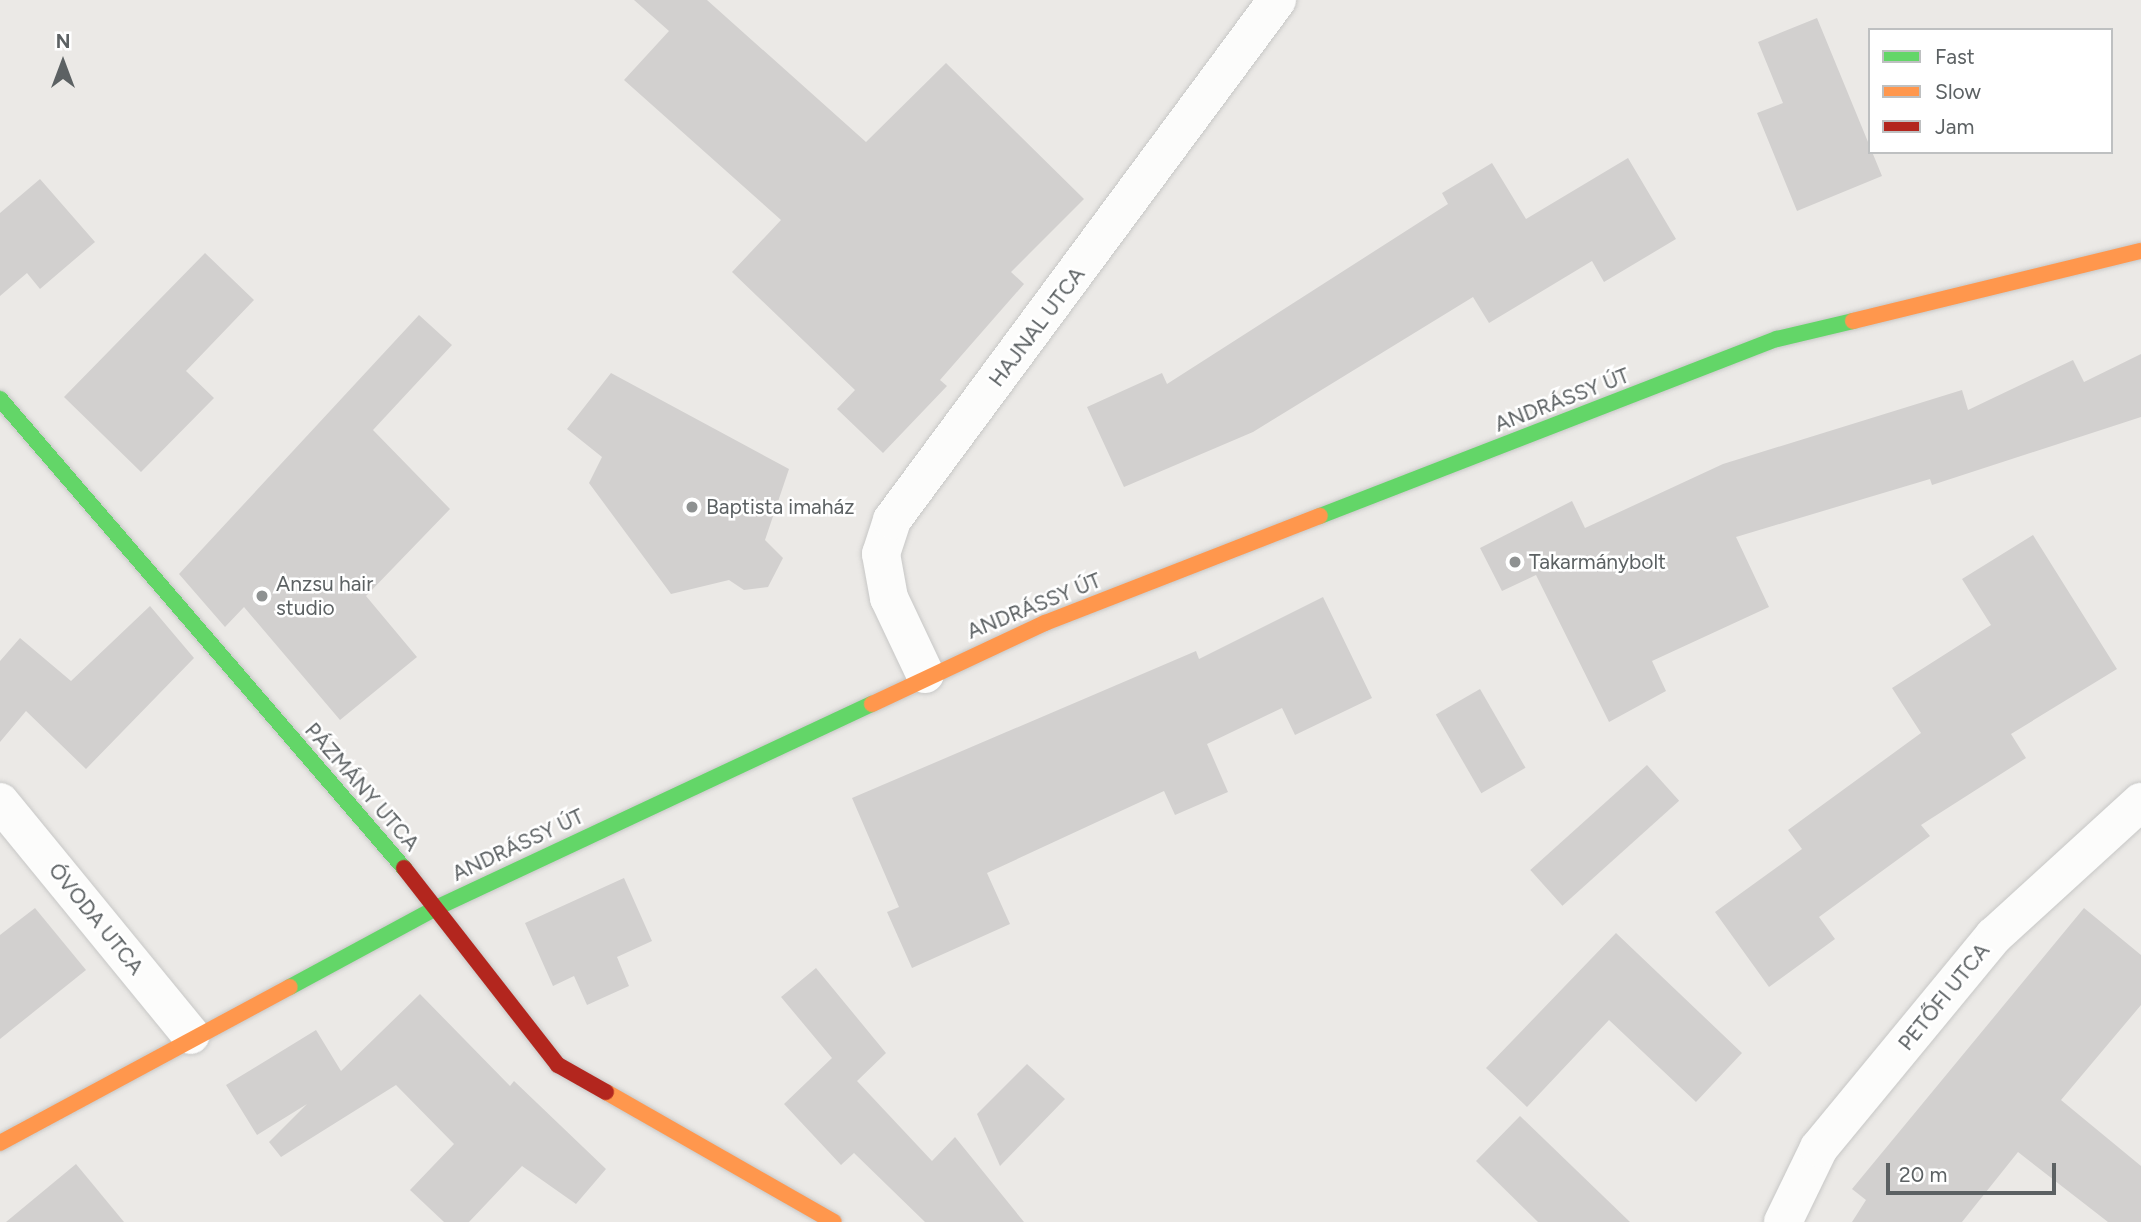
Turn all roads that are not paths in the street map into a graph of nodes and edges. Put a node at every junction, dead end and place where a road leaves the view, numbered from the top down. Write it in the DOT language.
graph roads {
  1 [pos="1277,0"];
  2 [pos="2141,251"];
  3 [pos="0,399"];
  4 [pos="925,674"];
  5 [pos="0,802"];
  6 [pos="2141,802"];
  7 [pos="438,906"];
  8 [pos="191,1035"];
  9 [pos="0,1143"];
  10 [pos="834,1222"];
  11 [pos="1783,1222"];
  1 -- 4 [label="street, HAJNAL UTCA"];
  2 -- 4 [label="main road, ANDRÁSSY ÚT"];
  3 -- 7 [label="main road, PÁZMÁNY UTCA"];
  4 -- 7 [label="main road, ANDRÁSSY ÚT"];
  5 -- 8 [label="street, ÓVODA UTCA"];
  6 -- 11 [label="street, PETŐFI UTCA"];
  7 -- 8 [label="main road, ANDRÁSSY ÚT"];
  7 -- 10 [label="main road, PÁZMÁNY UTCA"];
  8 -- 9 [label="main road, ANDRÁSSY ÚT"];
}
